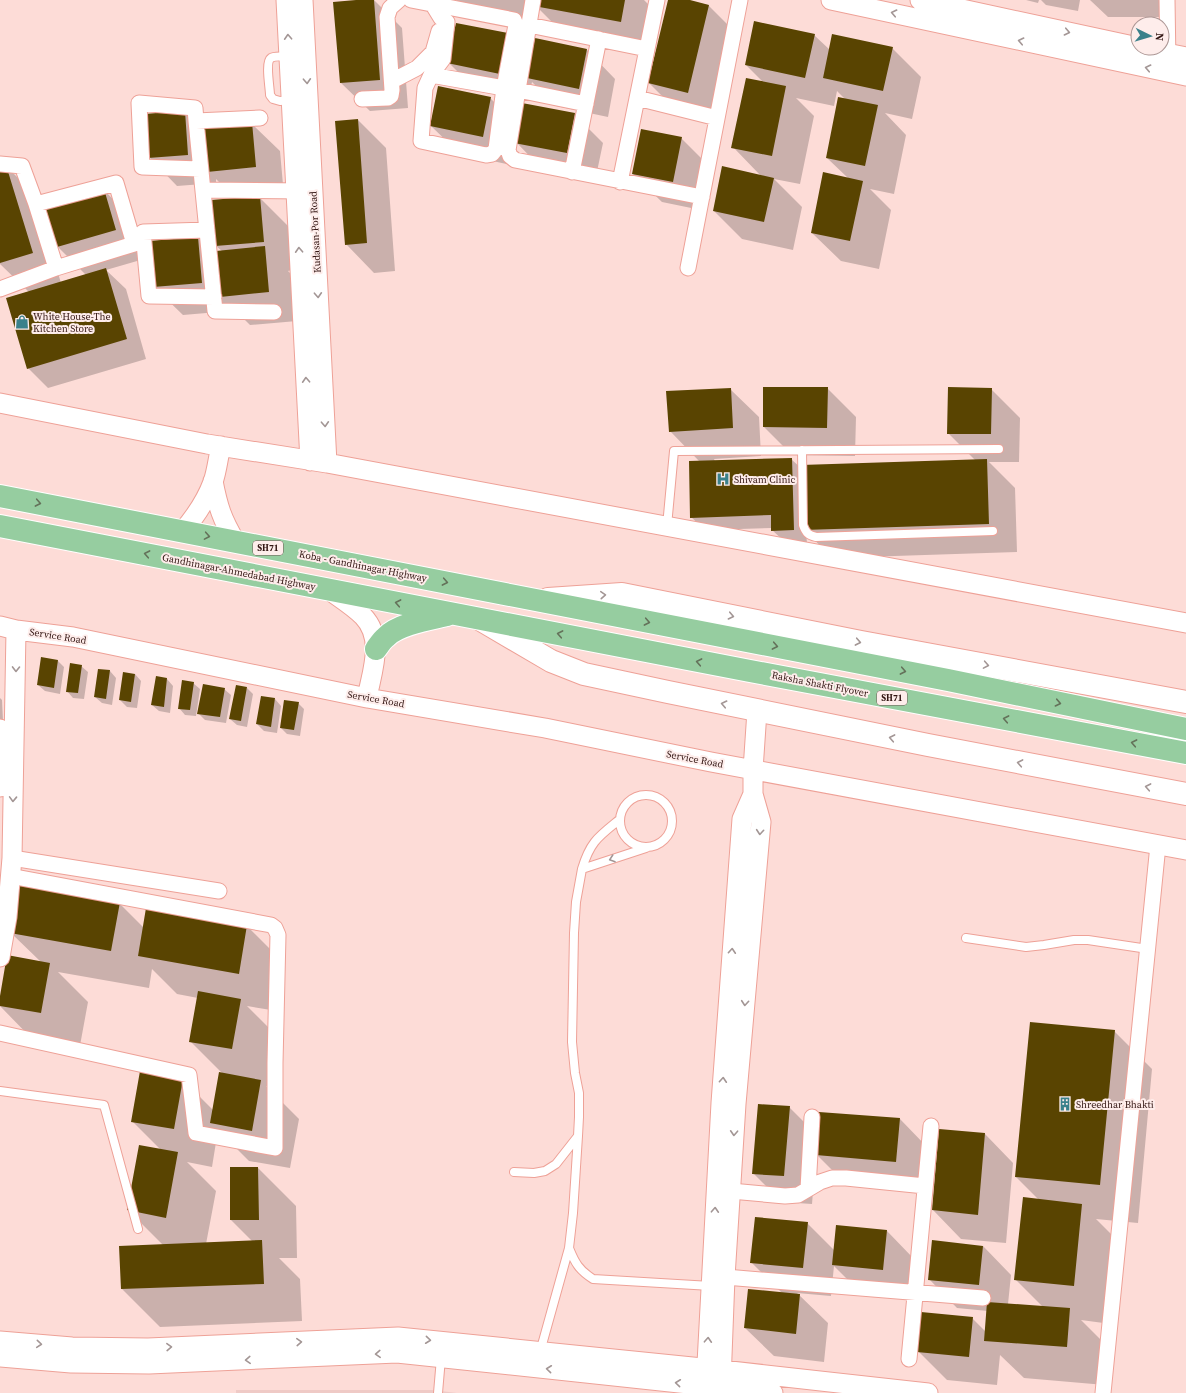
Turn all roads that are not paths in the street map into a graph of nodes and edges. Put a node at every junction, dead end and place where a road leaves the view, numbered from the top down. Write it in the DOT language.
graph roads {
  1 [pos="286,0"];
  2 [pos="303,0"];
  3 [pos="399,0"];
  4 [pos="533,0"];
  5 [pos="657,0"];
  6 [pos="740,0"];
  7 [pos="920,0"];
  8 [pos="1166,0"];
  9 [pos="839,1"];
  10 [pos="424,2"];
  11 [pos="979,6"];
  12 [pos="441,18"];
  13 [pos="529,25"];
  14 [pos="599,39"];
  15 [pos="1130,45"];
  16 [pos="647,49"];
  17 [pos="1161,56"];
  18 [pos="297,57"];
  19 [pos="1174,61"];
  20 [pos="431,75"];
  21 [pos="1186,76"];
  22 [pos="392,81"];
  23 [pos="511,89"];
  24 [pos="637,98"];
  25 [pos="362,99"];
  26 [pos="586,104"];
  27 [pos="260,118"];
  28 [pos="717,118"];
  29 [pos="196,121"];
  30 [pos="0,164"];
  31 [pos="200,170"];
  32 [pos="572,172"];
  33 [pos="620,182"];
  34 [pos="203,190"];
  35 [pos="305,191"];
  36 [pos="702,198"];
  37 [pos="36,204"];
  38 [pos="207,230"];
  39 [pos="56,268"];
  40 [pos="688,268"];
  41 [pos="0,289"];
  42 [pos="214,297"];
  43 [pos="274,312"];
  44 [pos="0,400"];
  45 [pos="221,446"];
  46 [pos="999,449"];
  47 [pos="802,450"];
  48 [pos="318,462"];
  49 [pos="213,481"];
  50 [pos="0,496"];
  51 [pos="0,526"];
  52 [pos="667,527"];
  53 [pos="993,531"];
  54 [pos="182,532"];
  55 [pos="236,541"];
  56 [pos="328,589"];
  57 [pos="536,600"];
  58 [pos="454,614"];
  59 [pos="477,618"];
  60 [pos="1186,623"];
  61 [pos="8,628"];
  62 [pos="376,650"];
  63 [pos="367,698"];
  64 [pos="1186,702"];
  65 [pos="757,711"];
  66 [pos="0,729"];
  67 [pos="1186,729"];
  68 [pos="1186,753"];
  69 [pos="8,762"];
  70 [pos="753,770"];
  71 [pos="0,787"];
  72 [pos="753,794"];
  73 [pos="1186,794"];
  74 [pos="620,820"];
  75 [pos="1158,844"];
  76 [pos="649,847"];
  77 [pos="1186,850"];
  78 [pos="11,867"];
  79 [pos="582,869"];
  80 [pos="219,891"];
  81 [pos="966,938"];
  82 [pos="1148,950"];
  83 [pos="0,957"];
  84 [pos="0,1033"];
  85 [pos="0,1090"];
  86 [pos="812,1117"];
  87 [pos="931,1126"];
  88 [pos="578,1136"];
  89 [pos="514,1172"];
  90 [pos="925,1186"];
  91 [pos="808,1190"];
  92 [pos="731,1191"];
  93 [pos="138,1229"];
  94 [pos="569,1248"];
  95 [pos="718,1282"];
  96 [pos="915,1293"];
  97 [pos="983,1298"];
  98 [pos="0,1341"];
  99 [pos="540,1352"];
  100 [pos="0,1357"];
  101 [pos="441,1358"];
  102 [pos="909,1359"];
  103 [pos="713,1383"];
  104 [pos="438,1393"];
  105 [pos="773,1393"];
  106 [pos="928,1393"];
  107 [pos="1102,1393"];
  18 -- 1 [label="street, Kudasan-Por Road, one-way"];
  2 -- 18 [label="street, Kudasan-Por Road"];
  3 -- 22 [label="street"];
  4 -- 13 [label="street"];
  5 -- 16 [label="street"];
  6 -- 28 [label="street"];
  7 -- 11 [label="street"];
  8 -- 19 [label="street"];
  19 -- 9 [label="street, one-way"];
  10 -- 12 [label="street"];
  10 -- 23 [label="street"];
  11 -- 15 [label="street, one-way"];
  12 -- 20 [label="street"];
  12 -- 22 [label="street"];
  13 -- 14 [label="street"];
  13 -- 23 [label="street"];
  14 -- 16 [label="street"];
  14 -- 26 [label="street"];
  16 -- 24 [label="street"];
  17 -- 19 [label="street"];
  18 -- 35 [label="street, Kudasan-Por Road, one-way"];
  18 -- 35 [label="street, Kudasan-Por Road"];
  19 -- 21 [label="street"];
  20 -- 23 [label="street"];
  20 -- 23 [label="street"];
  22 -- 25 [label="street"];
  23 -- 26 [label="street"];
  23 -- 32 [label="street"];
  24 -- 28 [label="street"];
  24 -- 33 [label="street"];
  26 -- 32 [label="street"];
  27 -- 29 [label="street"];
  28 -- 36 [label="street"];
  29 -- 31 [label="street"];
  29 -- 31 [label="street"];
  30 -- 37 [label="street"];
  31 -- 34 [label="street"];
  32 -- 33 [label="street"];
  33 -- 36 [label="street"];
  34 -- 35 [label="street"];
  34 -- 38 [label="street"];
  35 -- 48 [label="street, Kudasan-Por Road"];
  36 -- 40 [label="street"];
  37 -- 39 [label="street"];
  37 -- 39 [label="street"];
  38 -- 42 [label="street"];
  38 -- 42 [label="street"];
  39 -- 41 [label="street"];
  42 -- 43 [label="street"];
  44 -- 45 [label="street"];
  45 -- 48 [label="street"];
  45 -- 49 [label="street"];
  46 -- 47 [label="lane"];
  47 -- 52 [label="lane"];
  47 -- 53 [label="lane"];
  48 -- 52 [label="street"];
  49 -- 54 [label="street"];
  49 -- 55 [label="street"];
  50 -- 54 [label="main road, Koba - Gandhinagar Highway / SH71, one-way"];
  56 -- 51 [label="main road, Gandhinagar-Ahmedabad Highway / SH71, one-way"];
  52 -- 60 [label="street"];
  54 -- 55 [label="main road, Koba - Gandhinagar Highway / SH71, one-way"];
  55 -- 57 [label="main road, Koba - Gandhinagar Highway / SH71, one-way"];
  58 -- 56 [label="main road, Gandhinagar-Ahmedabad Highway / SH71, one-way"];
  56 -- 62 [label="street"];
  57 -- 64 [label="main road, one-way"];
  57 -- 67 [label="main road, SH71, one-way"];
  58 -- 59 [label="main road, Gandhinagar-Ahmedabad Highway / SH71"];
  58 -- 62 [label="main road"];
  65 -- 59 [label="main road, one-way"];
  68 -- 59 [label="main road, Raksha Shakti Flyover / SH71, one-way"];
  61 -- 63 [label="street, Service Road"];
  61 -- 69 [label="street, one-way"];
  62 -- 63 [label="street"];
  63 -- 70 [label="street, Service Road"];
  65 -- 70 [label="street"];
  73 -- 65 [label="main road, one-way"];
  66 -- 69 [label="street"];
  69 -- 71 [label="street"];
  69 -- 78 [label="street, one-way"];
  70 -- 72 [label="street"];
  70 -- 75 [label="street, Service Road"];
  72 -- 92 [label="street, one-way"];
  95 -- 72 [label="street, one-way"];
  74 -- 76 [label="lane"];
  74 -- 76 [label="lane"];
  74 -- 79 [label="lane"];
  75 -- 77 [label="street, Service Road"];
  75 -- 82 [label="street"];
  76 -- 79 [label="lane, one-way"];
  78 -- 80 [label="street"];
  78 -- 83 [label="street"];
  78 -- 84 [label="street"];
  79 -- 88 [label="lane"];
  81 -- 82 [label="lane"];
  82 -- 107 [label="street"];
  85 -- 93 [label="lane"];
  86 -- 91 [label="street"];
  87 -- 90 [label="street"];
  88 -- 89 [label="lane"];
  88 -- 94 [label="lane"];
  90 -- 91 [label="street"];
  90 -- 96 [label="street"];
  91 -- 92 [label="street"];
  92 -- 95 [label="street"];
  94 -- 95 [label="lane"];
  94 -- 99 [label="lane"];
  95 -- 96 [label="street"];
  95 -- 103 [label="street"];
  96 -- 97 [label="street"];
  96 -- 102 [label="street"];
  98 -- 99 [label="street, one-way"];
  99 -- 103 [label="street"];
  101 -- 100 [label="street, one-way"];
  103 -- 101 [label="street, one-way"];
  101 -- 104 [label="lane"];
  103 -- 105 [label="street"];
  103 -- 106 [label="street"];
}
